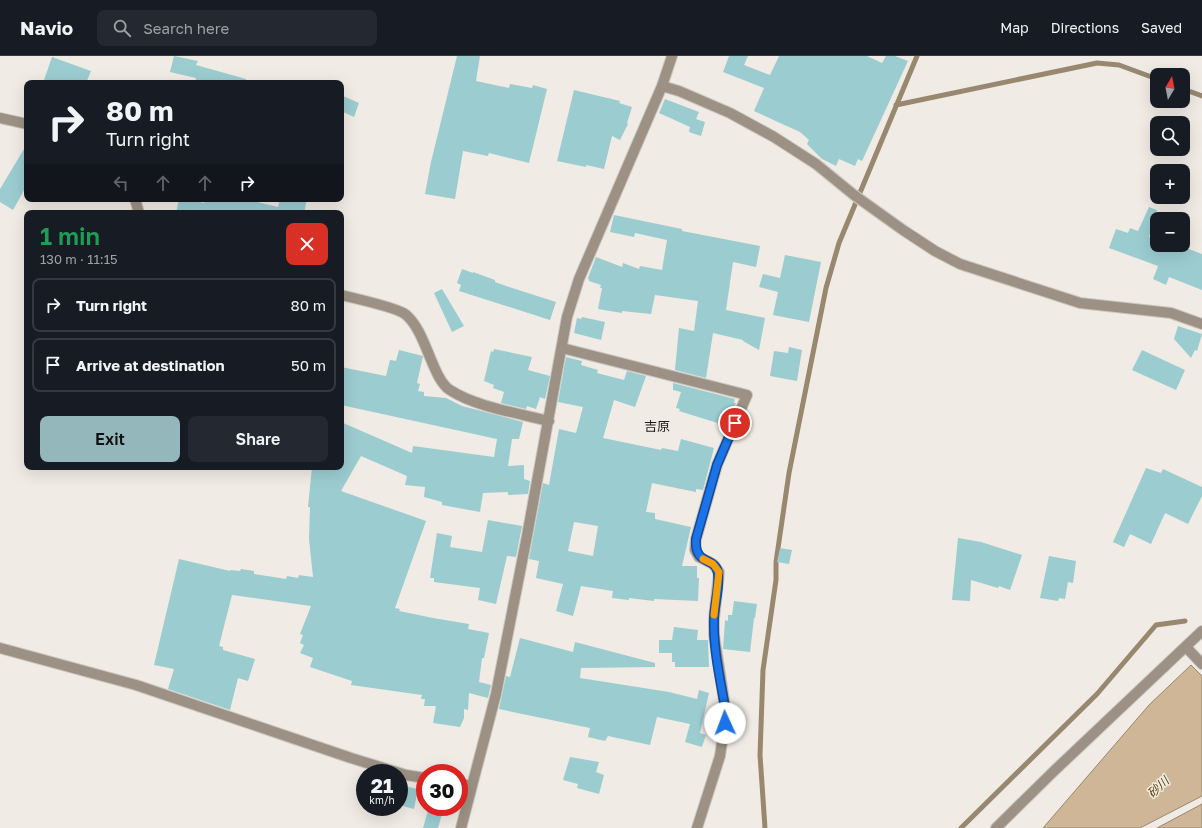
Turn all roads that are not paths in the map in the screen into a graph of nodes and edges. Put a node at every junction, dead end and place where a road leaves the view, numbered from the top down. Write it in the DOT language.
graph roads {
  1 [pos="672,56"];
  2 [pos="662,86"];
  3 [pos="0,118"];
  4 [pos="24,123"];
  5 [pos="344,296"];
  6 [pos="1202,324"];
  7 [pos="562,348"];
  8 [pos="549,421"];
  9 [pos="1202,631"];
  10 [pos="1186,647"];
  11 [pos="0,648"];
  12 [pos="1202,664"];
  13 [pos="416,777"];
  14 [pos="468,785"];
  15 [pos="472,786"];
  16 [pos="461,828"];
  17 [pos="697,828"];
  18 [pos="996,828"];
  1 -- 2 [label="street"];
  2 -- 6 [label="street"];
  2 -- 7 [label="street"];
  3 -- 4 [label="street"];
  5 -- 8 [label="street"];
  7 -- 8 [label="street"];
  7 -- 17 [label="street"];
  8 -- 15 [label="street"];
  9 -- 10 [label="street"];
  10 -- 12 [label="street"];
  10 -- 18 [label="street"];
  11 -- 13 [label="street"];
  14 -- 15 [label="street"];
  15 -- 16 [label="street"];
}
